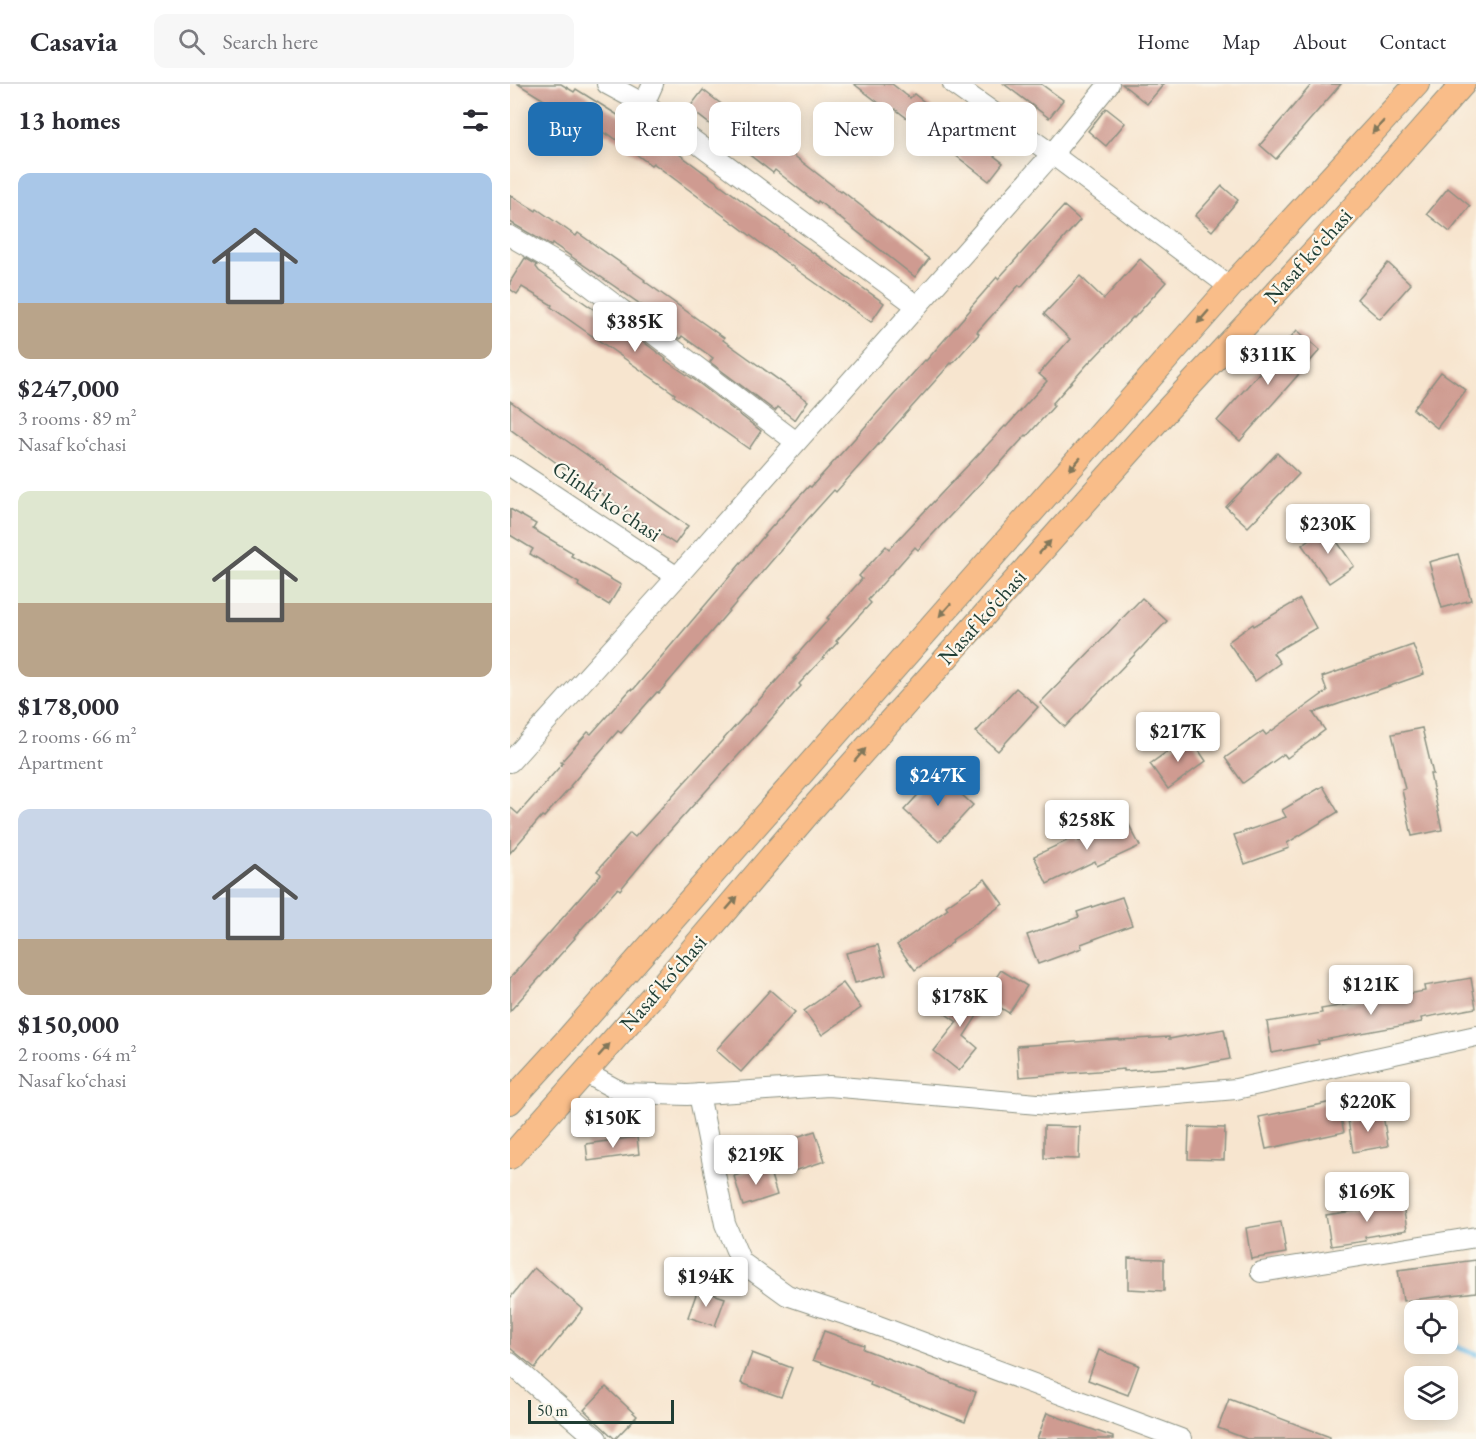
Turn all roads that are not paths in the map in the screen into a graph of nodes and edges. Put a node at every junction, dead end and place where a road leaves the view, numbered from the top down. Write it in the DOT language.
graph roads {
  1 [pos="607,84"];
  2 [pos="653,84"];
  3 [pos="953,84"];
  4 [pos="1108,84"];
  5 [pos="1417,84"];
  6 [pos="1463,84"];
  7 [pos="640,102"];
  8 [pos="645,102"];
  9 [pos="697,143"];
  10 [pos="1052,154"];
  11 [pos="510,236"];
  12 [pos="1230,287"];
  13 [pos="917,306"];
  14 [pos="796,442"];
  15 [pos="510,466"];
  16 [pos="677,577"];
  17 [pos="510,762"];
  18 [pos="1476,1036"];
  19 [pos="584,1072"];
  20 [pos="699,1094"];
  21 [pos="510,1102"];
  22 [pos="510,1157"];
  23 [pos="1476,1237"];
  24 [pos="1261,1272"];
  25 [pos="510,1363"];
  26 [pos="597,1439"];
  27 [pos="1181,1439"];
  1 -- 7 [label="street"];
  2 -- 8 [label="street"];
  3 -- 10 [label="street"];
  4 -- 10 [label="street"];
  5 -- 12 [label="main road, Nasaf ko‘chasi, one-way"];
  19 -- 6 [label="main road, Nasaf ko‘chasi, one-way"];
  9 -- 13 [label="street"];
  10 -- 12 [label="street"];
  10 -- 13 [label="street"];
  11 -- 14 [label="street"];
  12 -- 21 [label="main road, Nasaf ko‘chasi, one-way"];
  13 -- 14 [label="street"];
  14 -- 16 [label="street"];
  15 -- 16 [label="street, Glinki ko'chasi"];
  16 -- 17 [label="street"];
  18 -- 20 [label="street"];
  19 -- 20 [label="street"];
  19 -- 22 [label="main road, Nasaf ko‘chasi"];
  20 -- 27 [label="street"];
  23 -- 24 [label="street"];
  25 -- 26 [label="street"];
}
